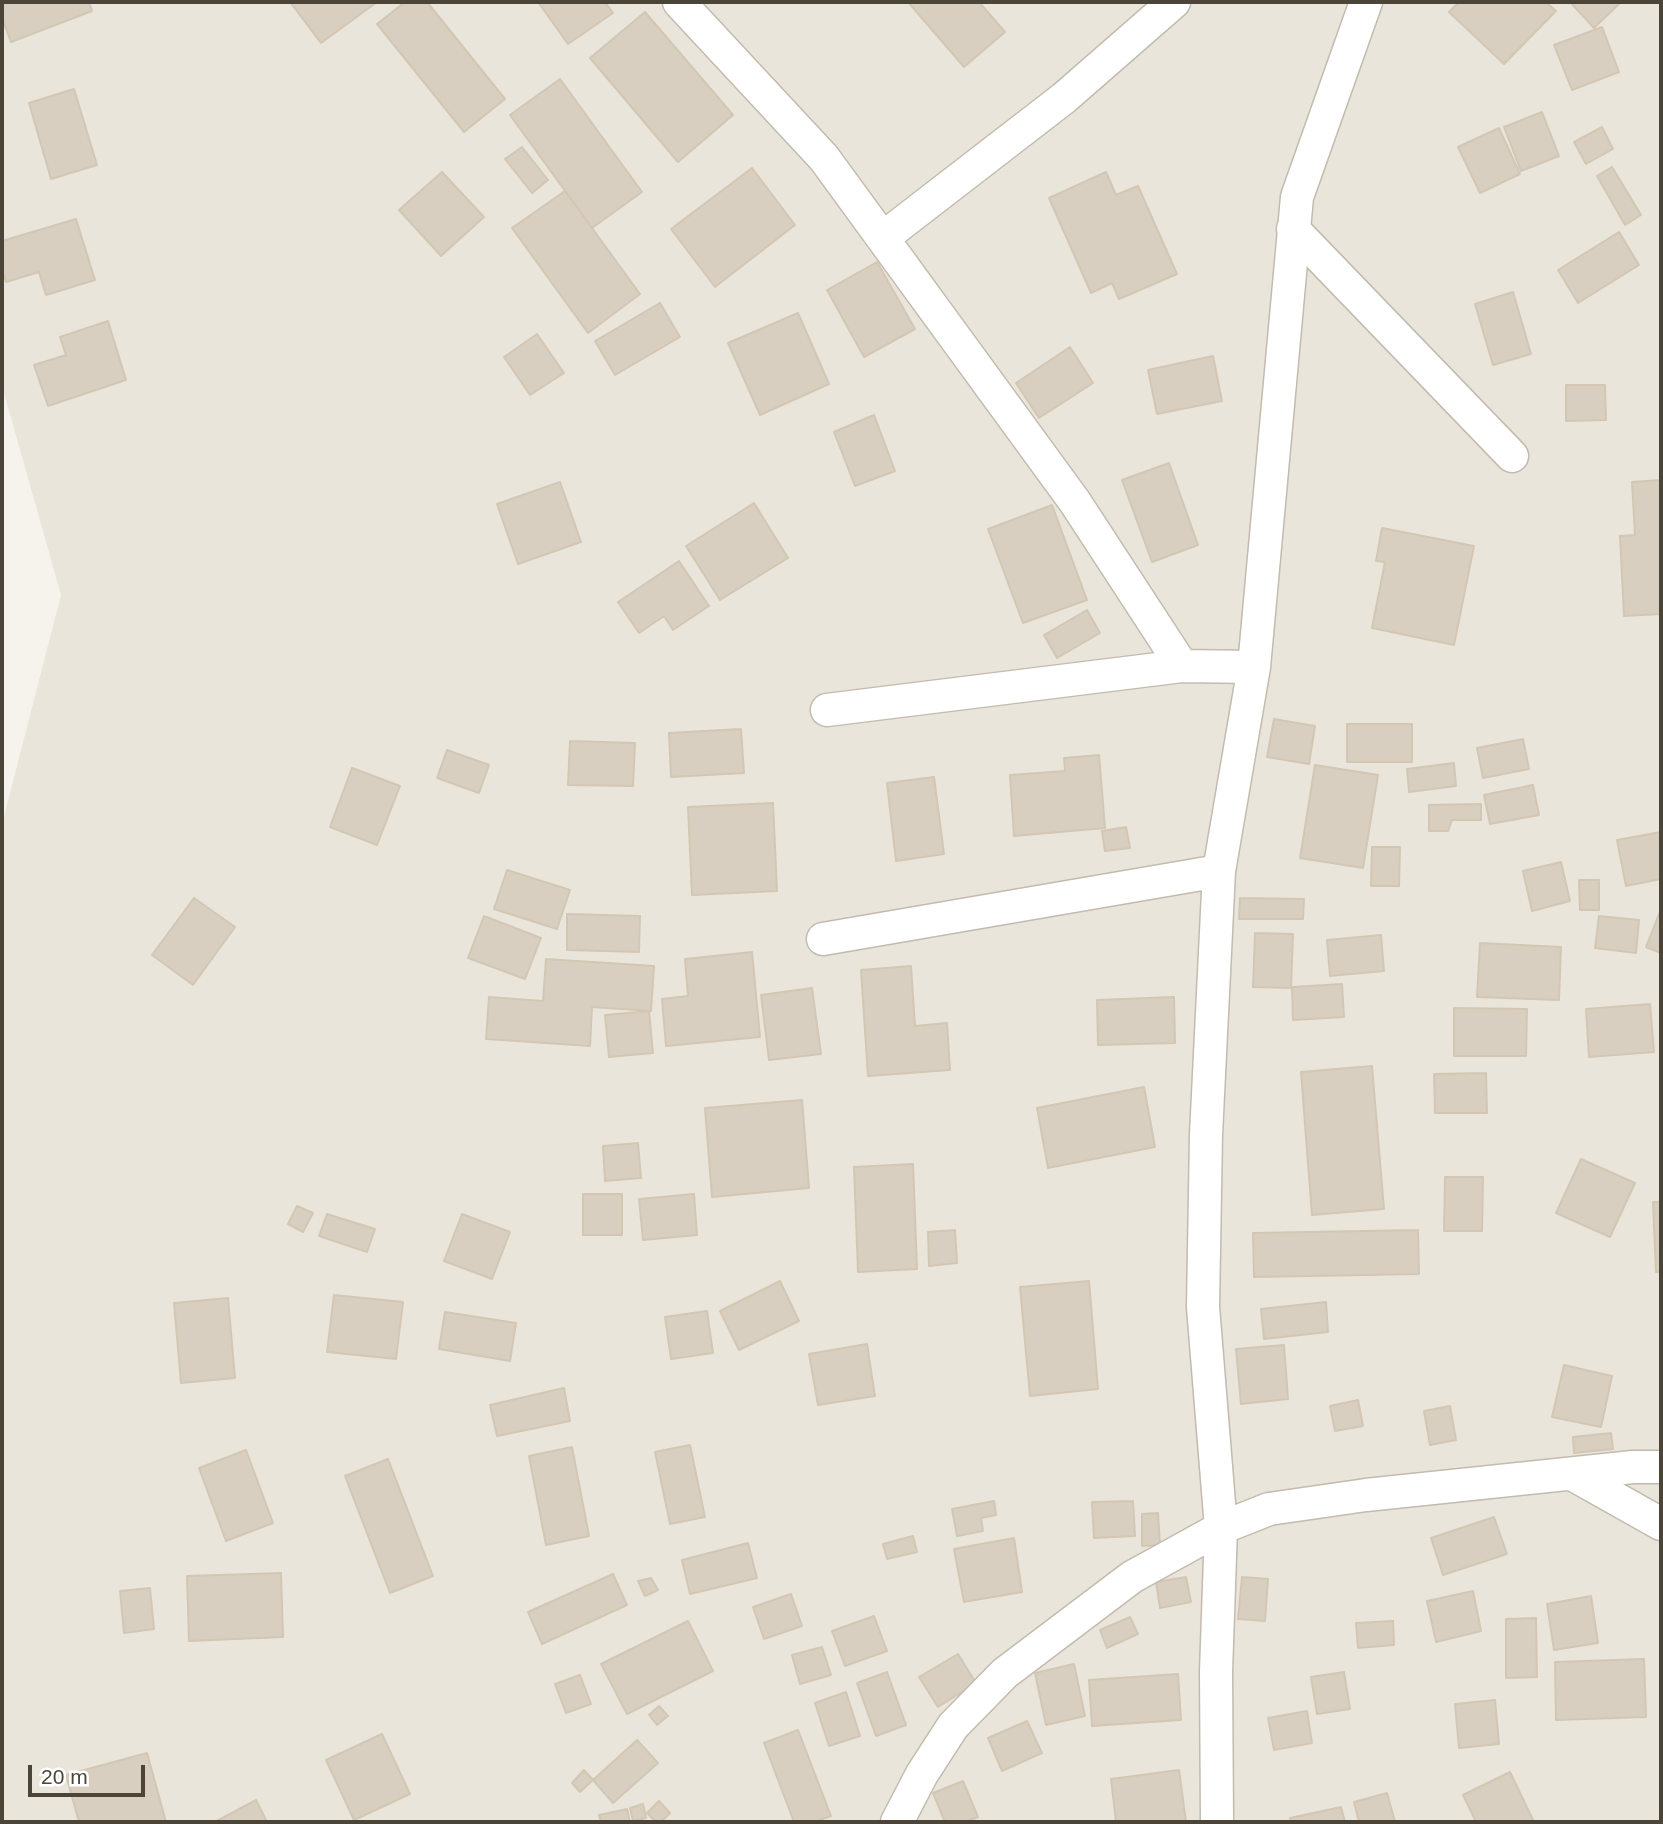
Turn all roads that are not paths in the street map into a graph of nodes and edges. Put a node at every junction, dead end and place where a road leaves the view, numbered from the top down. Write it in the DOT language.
graph roads {
  1 [pos="679,2"];
  2 [pos="1174,2"];
  3 [pos="1366,2"];
  4 [pos="1293,229"];
  5 [pos="884,237"];
  6 [pos="1512,456"];
  7 [pos="1182,666"];
  8 [pos="1254,667"];
  9 [pos="827,710"];
  10 [pos="1219,871"];
  11 [pos="823,939"];
  12 [pos="1661,1467"];
  13 [pos="1572,1474"];
  14 [pos="1661,1524"];
  15 [pos="1221,1528"];
  16 [pos="897,1822"];
  17 [pos="1217,1822"];
  1 -- 5 [label="street"];
  2 -- 5 [label="street"];
  3 -- 4 [label="street"];
  4 -- 6 [label="street"];
  4 -- 8 [label="street"];
  5 -- 7 [label="street"];
  7 -- 8 [label="street"];
  7 -- 9 [label="street"];
  8 -- 10 [label="street"];
  10 -- 11 [label="street"];
  10 -- 15 [label="street"];
  12 -- 13 [label="street"];
  13 -- 14 [label="street"];
  13 -- 15 [label="street"];
  15 -- 16 [label="street"];
  15 -- 17 [label="street"];
}
